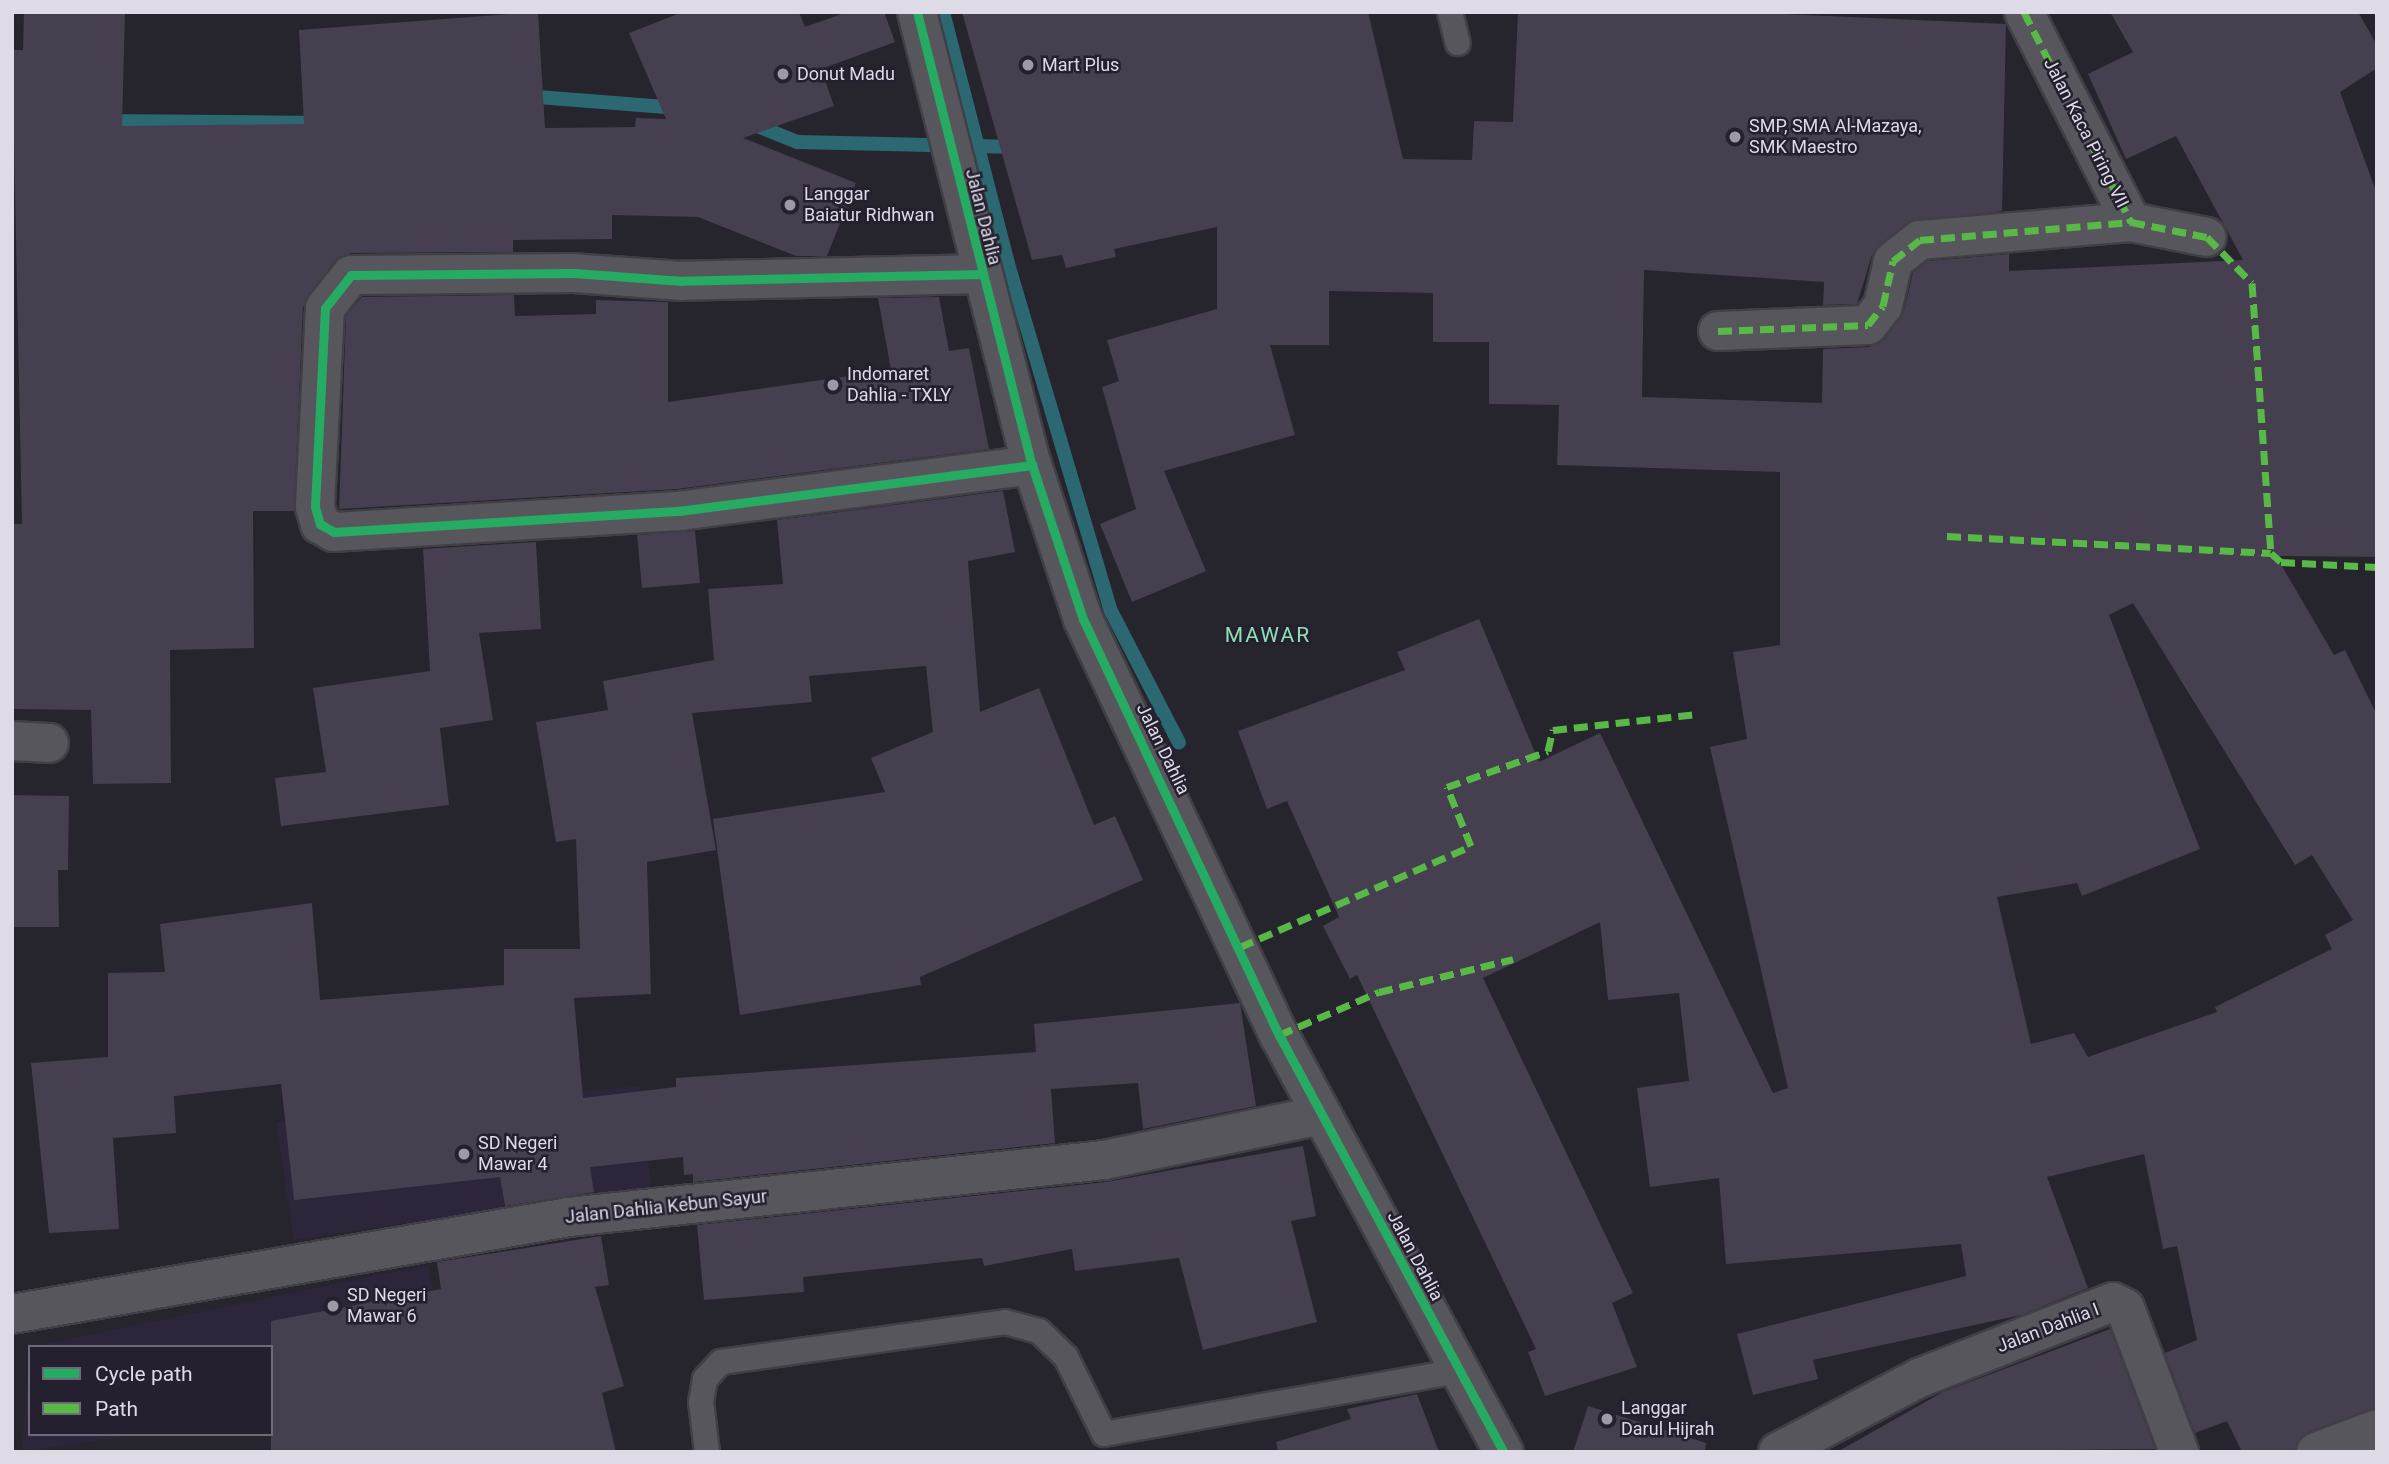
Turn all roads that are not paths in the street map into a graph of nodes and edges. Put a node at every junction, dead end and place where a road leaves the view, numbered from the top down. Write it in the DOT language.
graph roads {
  1 [pos="917,12"];
  2 [pos="1450,12"];
  3 [pos="2024,12"];
  4 [pos="1458,43"];
  5 [pos="2131,222"];
  6 [pos="2207,237"];
  7 [pos="981,274"];
  8 [pos="1718,331"];
  9 [pos="1032,464"];
  10 [pos="1321,1115"];
  11 [pos="12,1314"];
  12 [pos="1459,1371"];
  13 [pos="2377,1429"];
  14 [pos="1838,1438"];
  15 [pos="1104,1443"];
  16 [pos="707,1452"];
  17 [pos="1504,1452"];
  18 [pos="1778,1452"];
  19 [pos="2179,1452"];
  20 [pos="2316,1452"];
  1 -- 7 [label="street, Jalan Dahlia"];
  2 -- 4 [label="lane"];
  3 -- 5 [label="street, Jalan Kaca Piring VII"];
  5 -- 6 [label="street, Jalan Kaca Piring VII"];
  5 -- 8 [label="street"];
  7 -- 9 [label="street, Jalan Dahlia"];
  7 -- 9 [label="street"];
  9 -- 10 [label="street, Jalan Dahlia"];
  10 -- 11 [label="street, Jalan Dahlia Kebun Sayur"];
  10 -- 12 [label="street, Jalan Dahlia"];
  12 -- 15 [label="lane"];
  12 -- 17 [label="street, Jalan Dahlia"];
  13 -- 20 [label="street"];
  14 -- 18 [label="street, Jalan Dahlia I"];
  14 -- 19 [label="street, Jalan Dahlia I"];
  15 -- 16 [label="lane"];
}
